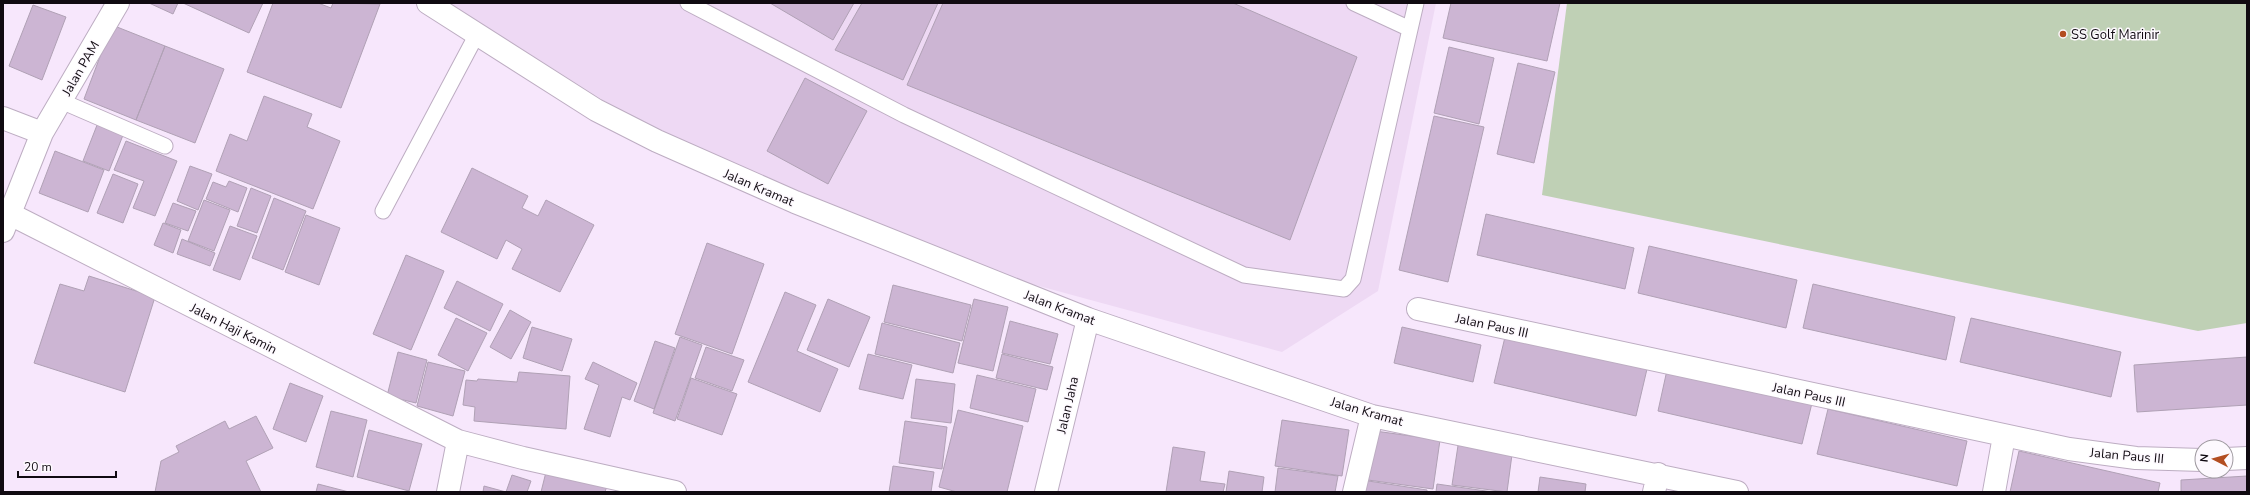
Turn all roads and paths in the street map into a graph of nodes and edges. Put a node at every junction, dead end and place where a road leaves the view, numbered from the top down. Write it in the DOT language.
graph roads {
  1 [pos="118,3"];
  2 [pos="428,3"];
  3 [pos="688,3"];
  4 [pos="1354,3"];
  5 [pos="1416,3"];
  6 [pos="1410,29"];
  7 [pos="477,34"];
  8 [pos="61,100"];
  9 [pos="3,118"];
  10 [pos="42,133"];
  11 [pos="165,146"];
  12 [pos="383,211"];
  13 [pos="6,222"];
  14 [pos="1418,309"];
  15 [pos="1088,319"];
  16 [pos="1372,416"];
  17 [pos="2004,436"];
  18 [pos="458,441"];
  19 [pos="2247,458"];
  20 [pos="2234,459"];
  21 [pos="2194,460"];
  22 [pos="1656,483"];
  23 [pos="448,492"];
  24 [pos="675,492"];
  25 [pos="1046,492"];
  26 [pos="1354,492"];
  27 [pos="1737,492"];
  28 [pos="1994,492"];
  1 -- 8 [label="street, Jalan PAM"];
  2 -- 7 [label="street, Jalan Kramat"];
  3 -- 6 [label="lane"];
  4 -- 6 [label="lane"];
  5 -- 6 [label="lane"];
  7 -- 12 [label="lane"];
  7 -- 15 [label="street, Jalan Kramat"];
  8 -- 10 [label="street, Jalan PAM"];
  8 -- 11 [label="lane"];
  9 -- 10 [label="street"];
  10 -- 13 [label="street, Jalan PAM"];
  13 -- 18 [label="street, Jalan Haji Kamin"];
  14 -- 17 [label="street, Jalan Paus III"];
  15 -- 16 [label="street, Jalan Kramat"];
  15 -- 25 [label="street, Jalan Jaha"];
  16 -- 22 [label="street, Jalan Kramat"];
  16 -- 26 [label="street"];
  17 -- 21 [label="street, Jalan Paus III"];
  17 -- 28 [label="street"];
  18 -- 23 [label="street"];
  18 -- 24 [label="street, Jalan Haji Kamin"];
  19 -- 20 [label="street"];
  22 -- 27 [label="street, Jalan Kramat"];
}
